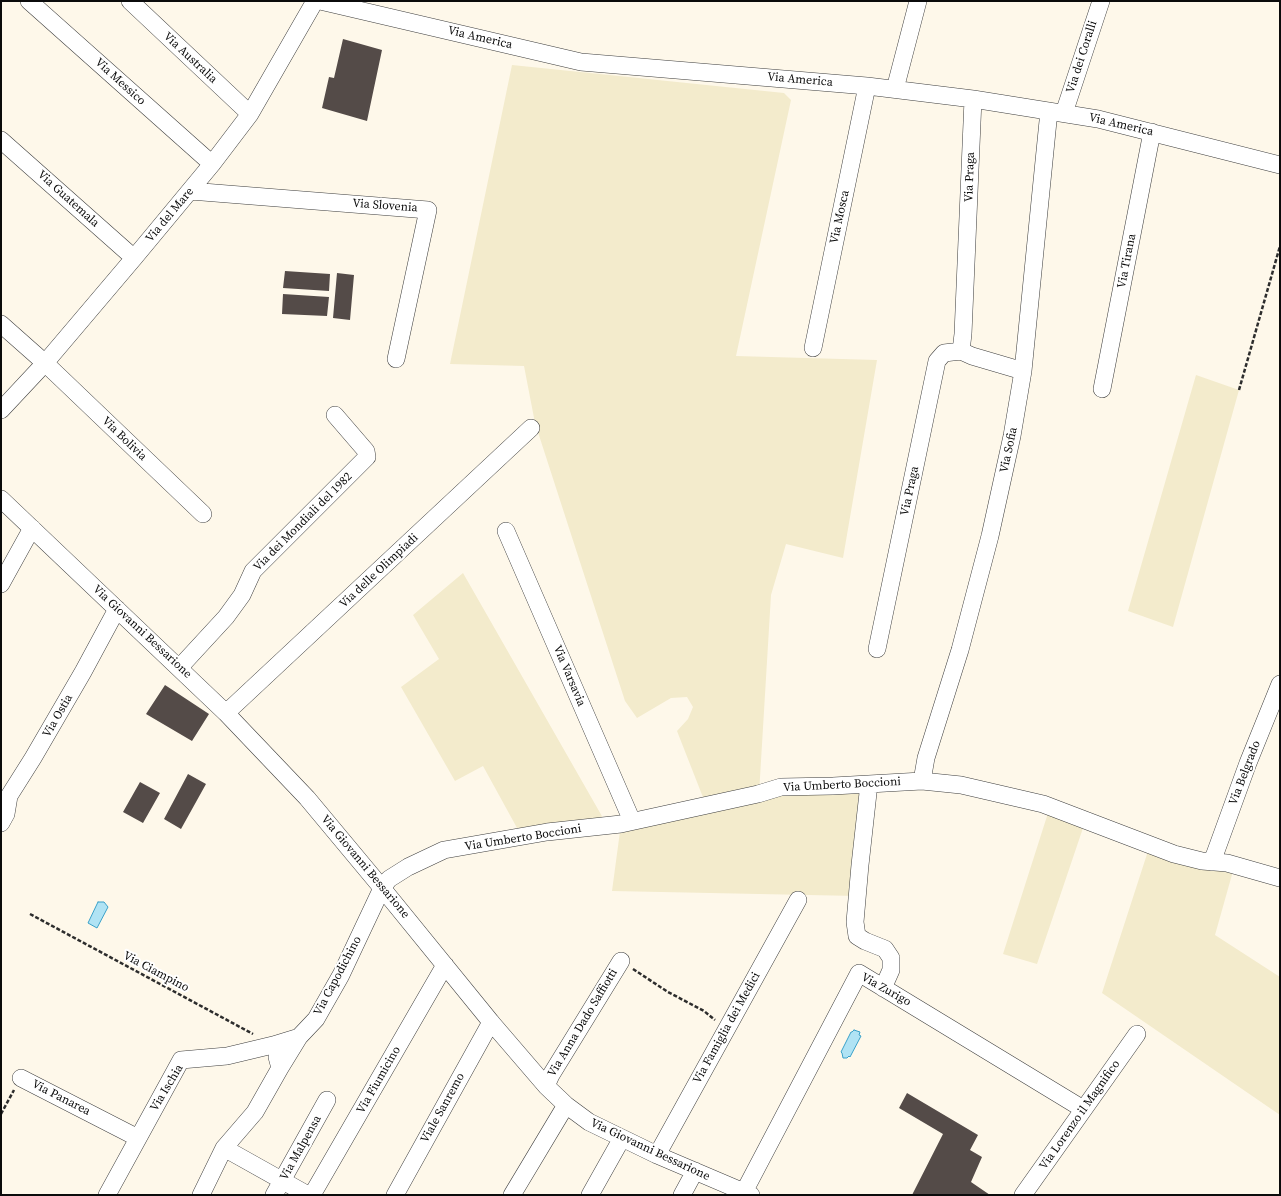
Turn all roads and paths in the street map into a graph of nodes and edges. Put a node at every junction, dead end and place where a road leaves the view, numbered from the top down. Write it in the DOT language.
graph roads {
  1 [pos="29,1"];
  2 [pos="130,1"];
  3 [pos="316,1"];
  4 [pos="320,1"];
  5 [pos="918,1"];
  6 [pos="1100,1"];
  7 [pos="867,86"];
  8 [pos="895,89"];
  9 [pos="973,99"];
  10 [pos="1057,112"];
  11 [pos="250,114"];
  12 [pos="1152,132"];
  13 [pos="1,140"];
  14 [pos="212,164"];
  15 [pos="1280,165"];
  16 [pos="190,191"];
  17 [pos="1280,246"];
  18 [pos="134,258"];
  19 [pos="1,324"];
  20 [pos="813,348"];
  21 [pos="961,351"];
  22 [pos="396,359"];
  23 [pos="45,363"];
  24 [pos="1023,371"];
  25 [pos="1102,389"];
  26 [pos="1239,390"];
  27 [pos="1,410"];
  28 [pos="335,415"];
  29 [pos="531,428"];
  30 [pos="1,499"];
  31 [pos="203,514"];
  32 [pos="32,528"];
  33 [pos="506,531"];
  34 [pos="1,584"];
  35 [pos="117,609"];
  36 [pos="877,649"];
  37 [pos="179,668"];
  38 [pos="1280,684"];
  39 [pos="226,713"];
  40 [pos="922,781"];
  41 [pos="869,784"];
  42 [pos="632,821"];
  43 [pos="1,823"];
  44 [pos="1212,862"];
  45 [pos="1280,878"];
  46 [pos="382,888"];
  47 [pos="798,900"];
  48 [pos="30,914"];
  49 [pos="621,961"];
  50 [pos="445,965"];
  51 [pos="884,988"];
  52 [pos="491,1022"];
  53 [pos="726,1029"];
  54 [pos="1137,1034"];
  55 [pos="299,1037"];
  56 [pos="273,1045"];
  57 [pos="280,1068"];
  58 [pos="21,1078"];
  59 [pos="546,1086"];
  60 [pos="327,1100"];
  61 [pos="566,1105"];
  62 [pos="1083,1109"];
  63 [pos="1,1114"];
  64 [pos="138,1138"];
  65 [pos="622,1138"];
  66 [pos="224,1148"];
  67 [pos="657,1156"];
  68 [pos="695,1171"];
  69 [pos="278,1188"];
  70 [pos="722,1190"];
  71 [pos="747,1194"];
  72 [pos="107,1195"];
  73 [pos="201,1195"];
  74 [pos="308,1195"];
  75 [pos="312,1195"];
  76 [pos="395,1195"];
  77 [pos="512,1195"];
  78 [pos="590,1195"];
  79 [pos="682,1195"];
  80 [pos="1023,1195"];
  1 -- 14 [label="street, Via Messico"];
  2 -- 11 [label="street, Via Australia"];
  3 -- 11 [label="street, Via del Mare"];
  4 -- 7 [label="street, Via America"];
  5 -- 8 [label="street"];
  6 -- 10 [label="street, Via dei Coralli"];
  7 -- 8 [label="street, Via America"];
  7 -- 20 [label="street, Via Mosca"];
  8 -- 9 [label="street, Via America"];
  9 -- 10 [label="street, Via America"];
  9 -- 21 [label="street, Via Praga"];
  10 -- 12 [label="street, Via America"];
  10 -- 24 [label="street, Via Sofia"];
  11 -- 14 [label="street, Via del Mare"];
  12 -- 15 [label="street, Via America"];
  12 -- 25 [label="street, Via Tirana"];
  13 -- 18 [label="street, Via Guatemala"];
  14 -- 16 [label="street, Via del Mare"];
  16 -- 18 [label="street, Via del Mare"];
  16 -- 22 [label="street, Via Slovenia"];
  17 -- 26 [label="path"];
  18 -- 23 [label="street, Via del Mare"];
  19 -- 23 [label="street, Via Bolivia"];
  21 -- 24 [label="street"];
  21 -- 36 [label="street, Via Praga"];
  23 -- 27 [label="street, Via del Mare"];
  23 -- 31 [label="street, Via Bolivia"];
  24 -- 40 [label="street, Via Sofia"];
  28 -- 37 [label="street, Via dei Mondiali del 1982"];
  29 -- 39 [label="street, Via delle Olimpiadi"];
  30 -- 32 [label="street, Via Giovanni Bessarione"];
  32 -- 34 [label="street"];
  32 -- 35 [label="street, Via Giovanni Bessarione"];
  33 -- 42 [label="street, Via Varsavia"];
  35 -- 37 [label="street, Via Giovanni Bessarione"];
  35 -- 43 [label="street, Via Ostia"];
  37 -- 39 [label="street, Via Giovanni Bessarione"];
  38 -- 44 [label="street, Via Belgrado"];
  39 -- 46 [label="street, Via Giovanni Bessarione"];
  40 -- 41 [label="street, Via Umberto Boccioni"];
  40 -- 44 [label="street, Via Umberto Boccioni"];
  41 -- 42 [label="street, Via Umberto Boccioni"];
  41 -- 51 [label="street"];
  42 -- 46 [label="street, Via Umberto Boccioni"];
  44 -- 45 [label="street, Via Umberto Boccioni"];
  46 -- 50 [label="street, Via Giovanni Bessarione"];
  46 -- 55 [label="street, Via Capodichino"];
  47 -- 53 [label="street, Via Famiglia dei Medici"];
  48 -- 56 [label="path, Via Ciampino"];
  49 -- 53 [label="path"];
  49 -- 59 [label="street, Via Anna Dado Saffiotti"];
  50 -- 52 [label="street, Via Giovanni Bessarione"];
  50 -- 75 [label="street, Via Fiumicino"];
  51 -- 62 [label="street, Via Zurigo"];
  51 -- 71 [label="street, Via Zurigo"];
  52 -- 59 [label="street, Via Giovanni Bessarione"];
  52 -- 76 [label="street, Viale Sanremo"];
  53 -- 67 [label="street, Via Famiglia dei Medici"];
  54 -- 62 [label="street, Via Lorenzo il Magnifico"];
  55 -- 56 [label="street, Via Capodichino"];
  55 -- 57 [label="street"];
  56 -- 57 [label="street"];
  56 -- 64 [label="street, Via Ischia"];
  57 -- 66 [label="street"];
  58 -- 63 [label="path, Via Panarea"];
  58 -- 64 [label="street, Via Panarea"];
  59 -- 61 [label="street, Via Giovanni Bessarione"];
  60 -- 69 [label="street, Via Malpensa"];
  61 -- 65 [label="street, Via Giovanni Bessarione"];
  61 -- 77 [label="street"];
  62 -- 80 [label="street, Via Lorenzo il Magnifico"];
  64 -- 72 [label="street, Via Ischia"];
  65 -- 67 [label="street, Via Giovanni Bessarione"];
  65 -- 78 [label="street"];
  66 -- 69 [label="street"];
  66 -- 73 [label="street"];
  67 -- 68 [label="street, Via Giovanni Bessarione"];
  68 -- 70 [label="street, Via Giovanni Bessarione"];
  68 -- 79 [label="street"];
  69 -- 74 [label="street"];
  70 -- 71 [label="street, Via Giovanni Bessarione"];
}
